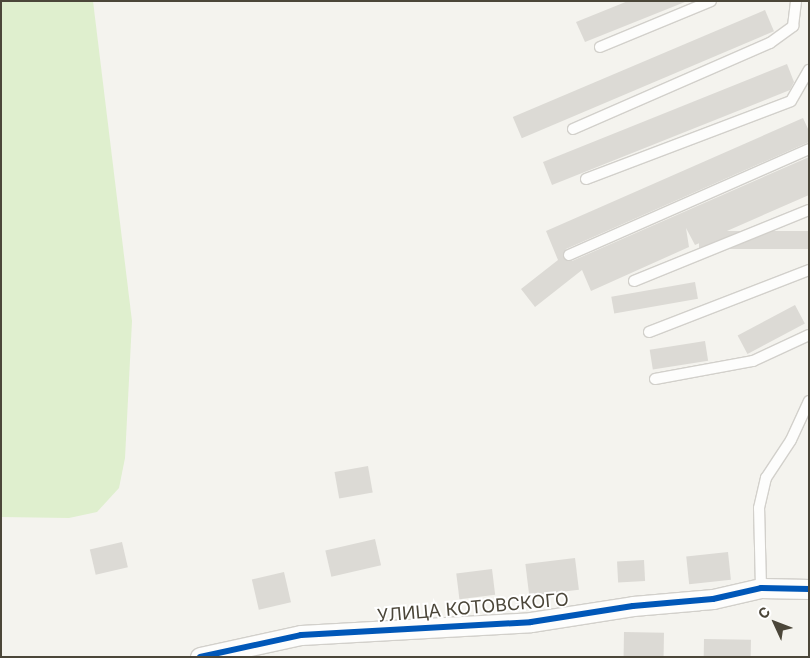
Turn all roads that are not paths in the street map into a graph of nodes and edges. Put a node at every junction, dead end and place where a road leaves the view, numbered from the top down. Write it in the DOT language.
graph roads {
  1 [pos="711,1"];
  2 [pos="796,1"];
  3 [pos="600,47"];
  4 [pos="809,70"];
  5 [pos="573,129"];
  6 [pos="809,149"];
  7 [pos="586,179"];
  8 [pos="809,210"];
  9 [pos="569,255"];
  10 [pos="809,270"];
  11 [pos="634,281"];
  12 [pos="649,332"];
  13 [pos="809,335"];
  14 [pos="655,379"];
  15 [pos="809,400"];
  16 [pos="761,588"];
  17 [pos="809,589"];
  18 [pos="200,657"];
  1 -- 3 [label="lane"];
  2 -- 5 [label="lane"];
  4 -- 7 [label="lane"];
  6 -- 9 [label="lane"];
  8 -- 11 [label="lane"];
  10 -- 12 [label="lane"];
  13 -- 14 [label="lane"];
  15 -- 16 [label="lane"];
  16 -- 17 [label="street, УЛИЦА КОТОВСКОГО"];
  16 -- 18 [label="street, УЛИЦА КОТОВСКОГО"];
}
